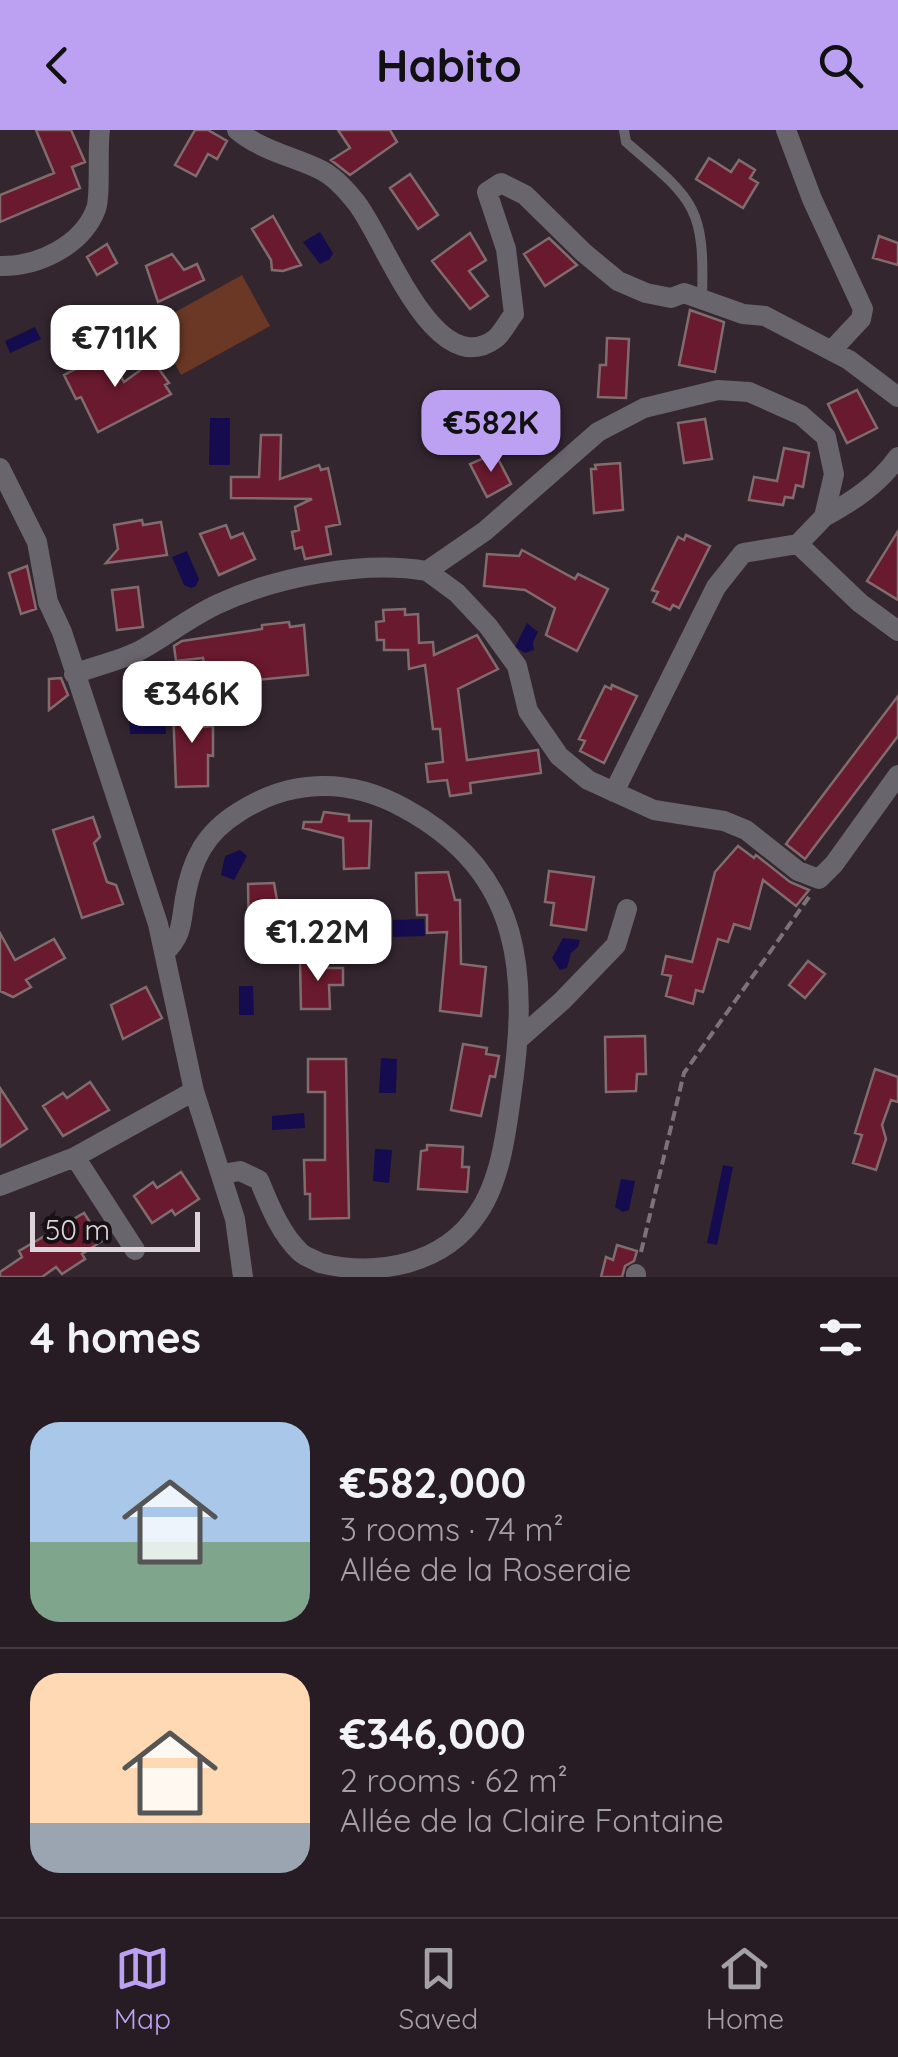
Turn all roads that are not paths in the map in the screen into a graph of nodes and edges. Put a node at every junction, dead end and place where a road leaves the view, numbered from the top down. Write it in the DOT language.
graph roads {
  1 [pos="100,130"];
  2 [pos="237,130"];
  3 [pos="624,130"];
  4 [pos="786,130"];
  5 [pos="0,266"];
  6 [pos="702,297"];
  7 [pos="832,350"];
  8 [pos="896,392"];
  9 [pos="898,457"];
  10 [pos="0,468"];
  11 [pos="824,517"];
  12 [pos="798,544"];
  13 [pos="426,571"];
  14 [pos="898,631"];
  15 [pos="74,674"];
  16 [pos="898,776"];
  17 [pos="614,792"];
  18 [pos="627,909"];
  19 [pos="165,952"];
  20 [pos="520,1038"];
  21 [pos="194,1091"];
  22 [pos="74,1156"];
  23 [pos="222,1174"];
  24 [pos="0,1186"];
  25 [pos="135,1250"];
  26 [pos="243,1277"];
  1 -- 5 [label="street"];
  2 -- 6 [label="street"];
  3 -- 6 [label="lane"];
  4 -- 7 [label="street"];
  6 -- 7 [label="street"];
  7 -- 8 [label="street"];
  9 -- 11 [label="street"];
  10 -- 15 [label="street"];
  11 -- 12 [label="street"];
  11 -- 13 [label="street"];
  12 -- 14 [label="street"];
  12 -- 17 [label="street"];
  13 -- 15 [label="street"];
  13 -- 17 [label="street"];
  15 -- 19 [label="street"];
  16 -- 17 [label="street"];
  18 -- 20 [label="street"];
  19 -- 20 [label="street"];
  19 -- 21 [label="street"];
  20 -- 23 [label="street"];
  21 -- 22 [label="street"];
  21 -- 23 [label="street"];
  22 -- 24 [label="street"];
  22 -- 25 [label="street"];
  23 -- 26 [label="street"];
}
